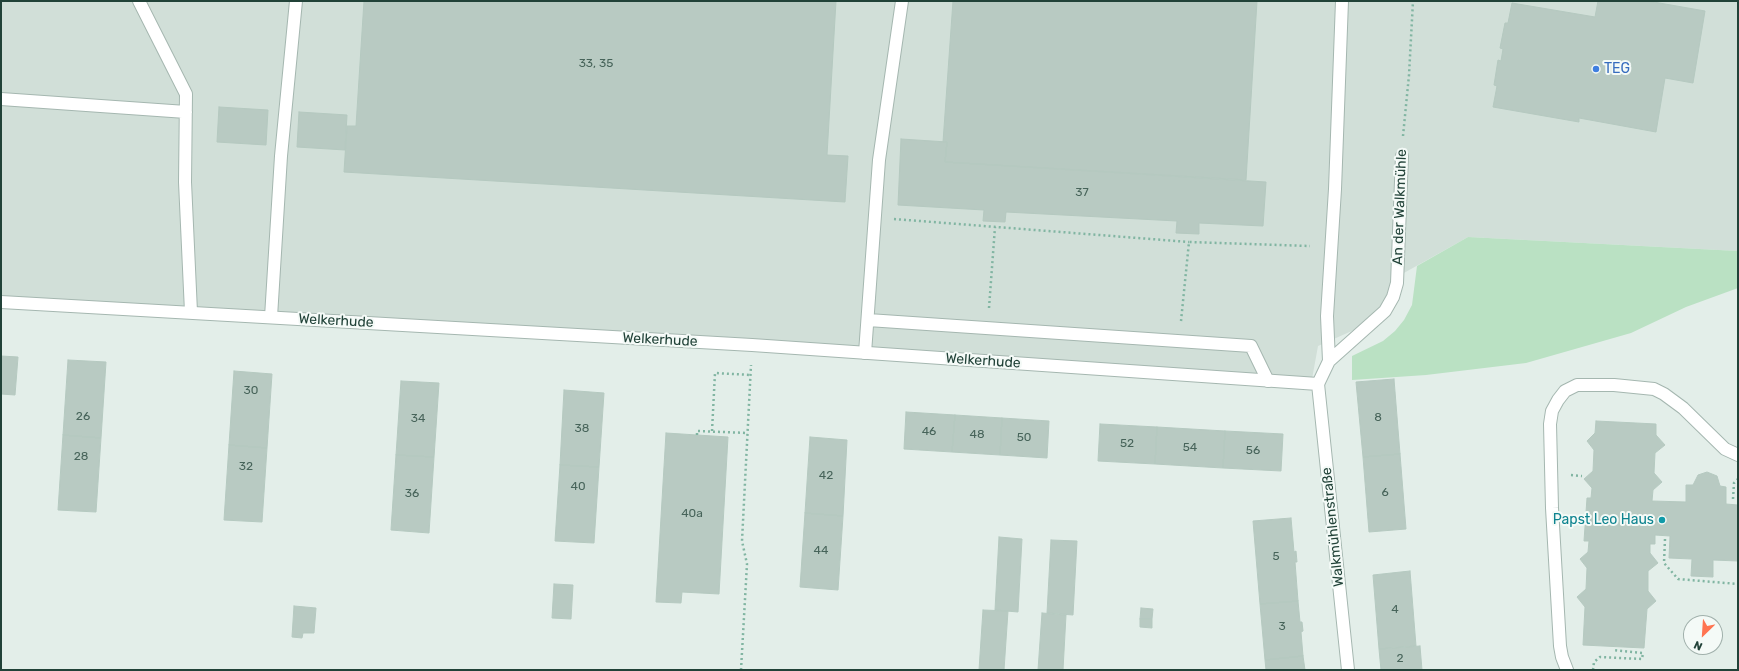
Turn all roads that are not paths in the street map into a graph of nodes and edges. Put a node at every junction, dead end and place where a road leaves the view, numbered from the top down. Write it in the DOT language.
graph roads {
  1 [pos="139,1"];
  2 [pos="296,1"];
  3 [pos="902,1"];
  4 [pos="1342,1"];
  5 [pos="1,99"];
  6 [pos="186,112"];
  7 [pos="1402,156"];
  8 [pos="1,302"];
  9 [pos="191,312"];
  10 [pos="271,317"];
  11 [pos="868,320"];
  12 [pos="865,353"];
  13 [pos="1329,361"];
  14 [pos="1268,381"];
  15 [pos="1318,384"];
  16 [pos="1738,455"];
  17 [pos="1348,670"];
  18 [pos="1567,670"];
  1 -- 6 [label="street"];
  2 -- 10 [label="street"];
  3 -- 11 [label="street"];
  4 -- 13 [label="street"];
  5 -- 6 [label="street"];
  6 -- 9 [label="street"];
  7 -- 13 [label="street, An der Walkmühle"];
  8 -- 9 [label="street, Welkerhude"];
  9 -- 10 [label="street, Welkerhude"];
  10 -- 12 [label="street, Welkerhude"];
  11 -- 12 [label="street"];
  11 -- 14 [label="street"];
  12 -- 14 [label="street, Welkerhude"];
  13 -- 15 [label="street, An der Walkmühle"];
  14 -- 15 [label="street, Welkerhude"];
  15 -- 17 [label="street, Walkmühlenstraße"];
  16 -- 18 [label="street"];
}
